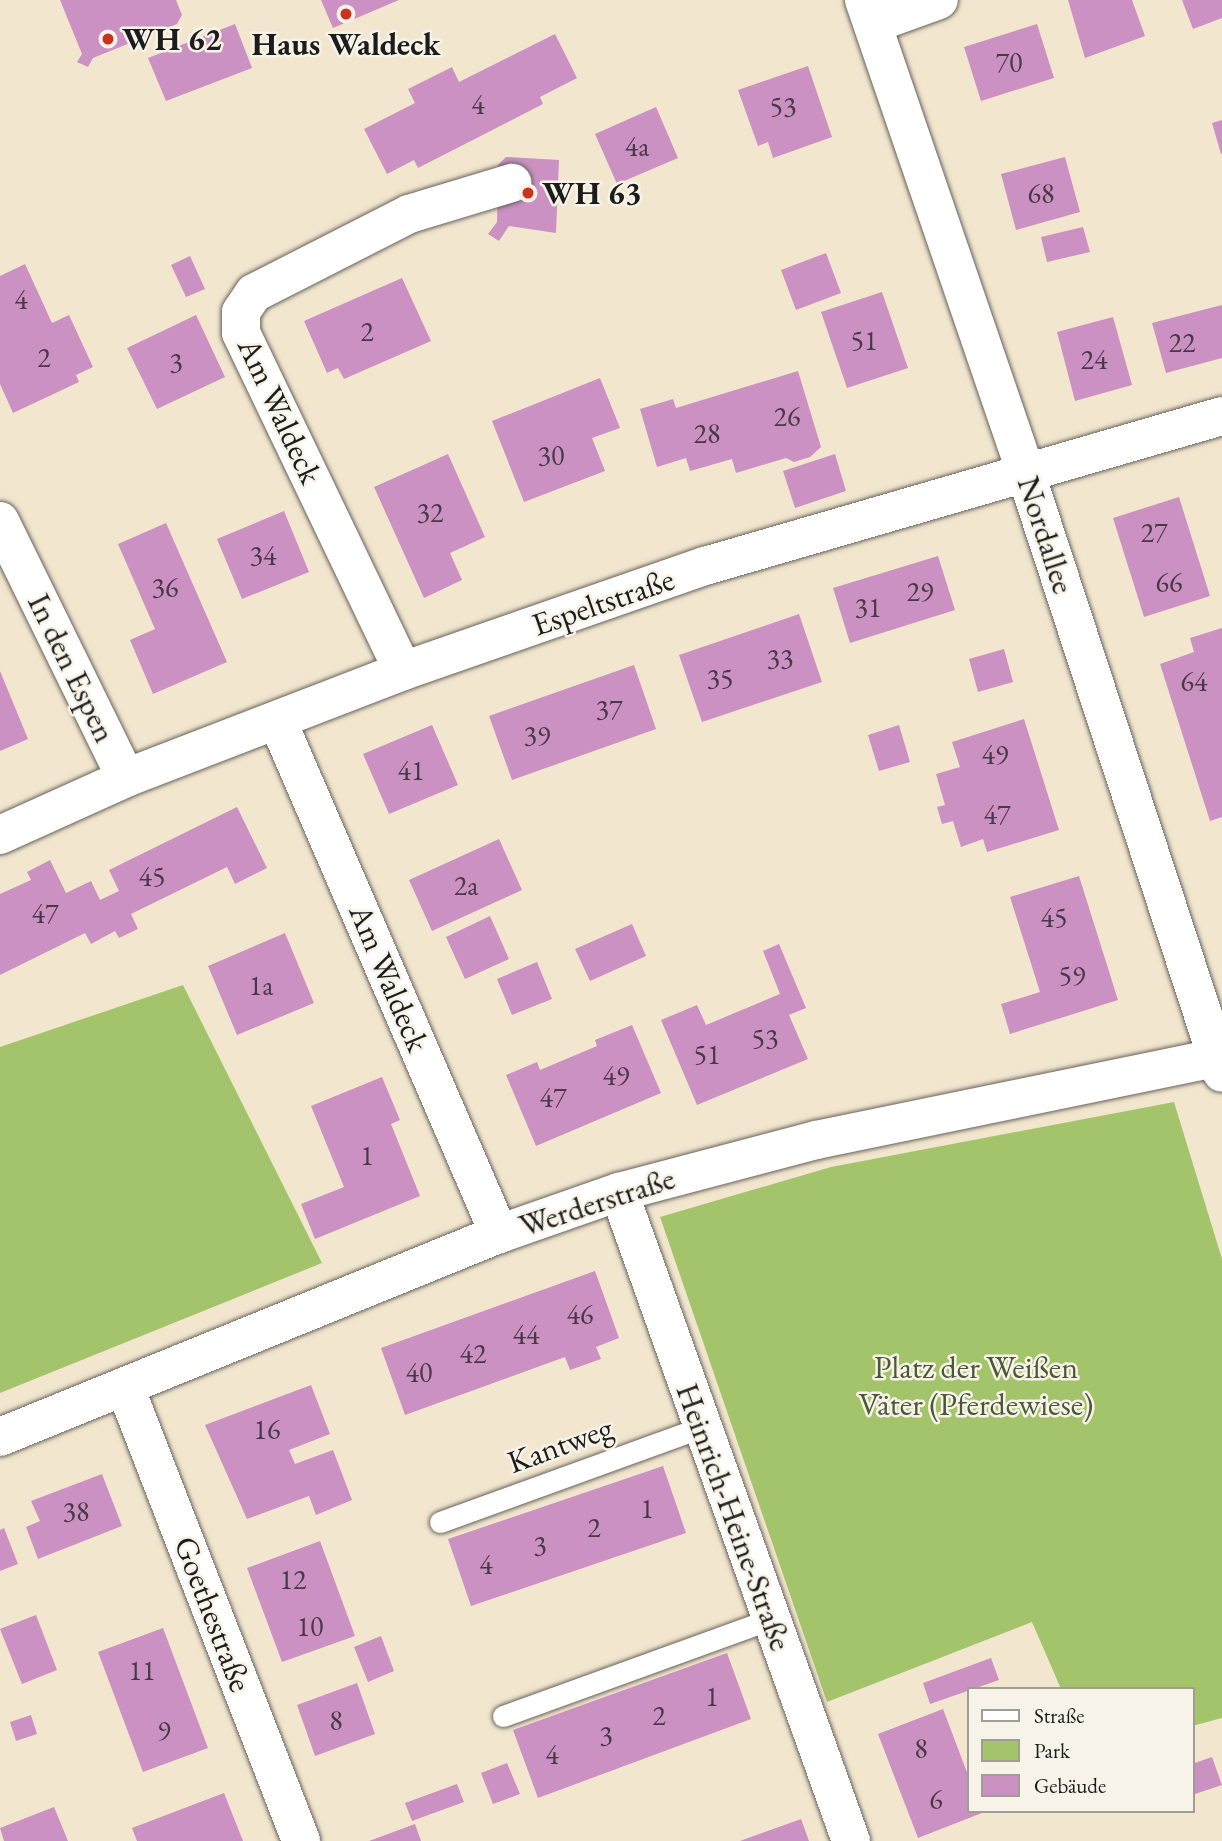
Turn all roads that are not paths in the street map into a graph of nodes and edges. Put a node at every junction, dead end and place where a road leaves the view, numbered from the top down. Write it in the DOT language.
graph roads {
  1 [pos="939,0"];
  2 [pos="868,12"];
  3 [pos="512,183"];
  4 [pos="1222,415"];
  5 [pos="1026,471"];
  6 [pos="0,521"];
  7 [pos="403,671"];
  8 [pos="278,722"];
  9 [pos="126,778"];
  10 [pos="0,835"];
  11 [pos="1221,1063"];
  12 [pos="619,1192"];
  13 [pos="499,1234"];
  14 [pos="125,1387"];
  15 [pos="702,1427"];
  16 [pos="0,1437"];
  17 [pos="440,1522"];
  18 [pos="771,1619"];
  19 [pos="503,1716"];
  20 [pos="301,1841"];
  21 [pos="851,1841"];
  1 -- 2 [label="street"];
  2 -- 5 [label="street, Nordallee"];
  3 -- 7 [label="street, Am Waldeck"];
  4 -- 5 [label="street, Espeltstraße"];
  5 -- 7 [label="street, Espeltstraße"];
  5 -- 11 [label="street, Nordallee"];
  6 -- 9 [label="street, In den Espen"];
  7 -- 8 [label="street, Espeltstraße"];
  8 -- 9 [label="street, Espeltstraße"];
  8 -- 13 [label="street, Am Waldeck"];
  9 -- 10 [label="street, Espeltstraße"];
  11 -- 12 [label="street, Werderstraße"];
  12 -- 13 [label="street, Werderstraße"];
  12 -- 15 [label="street, Heinrich-Heine-Straße"];
  13 -- 14 [label="street, Werderstraße"];
  14 -- 16 [label="street, Werderstraße"];
  14 -- 20 [label="street, Goethestraße"];
  15 -- 17 [label="lane, Kantweg"];
  15 -- 18 [label="street, Heinrich-Heine-Straße"];
  18 -- 19 [label="lane"];
  18 -- 21 [label="street, Heinrich-Heine-Straße"];
}
